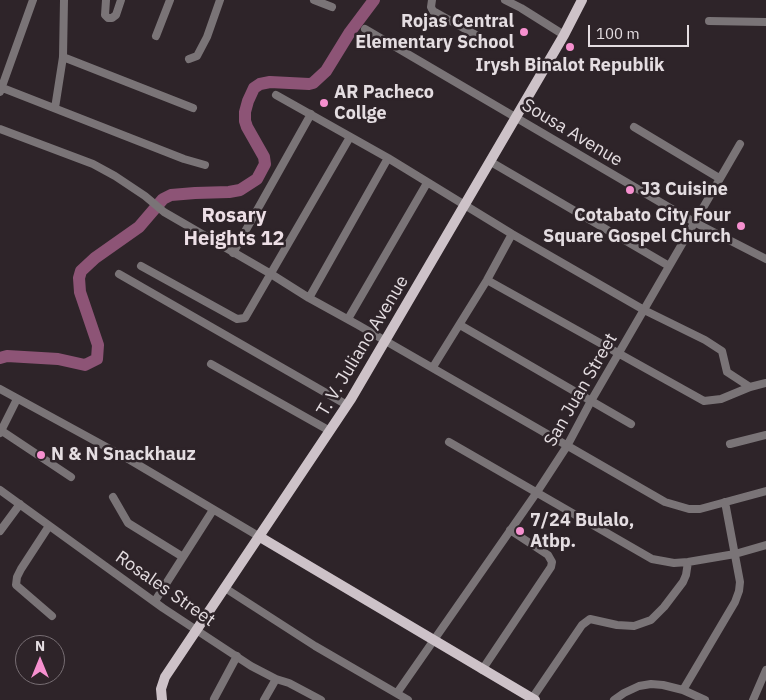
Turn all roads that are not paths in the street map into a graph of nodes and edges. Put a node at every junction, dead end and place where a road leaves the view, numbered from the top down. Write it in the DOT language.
graph roads {
  1 [pos="33,0"];
  2 [pos="64,0"];
  3 [pos="106,0"];
  4 [pos="121,0"];
  5 [pos="170,0"];
  6 [pos="220,0"];
  7 [pos="314,0"];
  8 [pos="432,0"];
  9 [pos="505,0"];
  10 [pos="582,0"];
  11 [pos="523,5"];
  12 [pos="332,7"];
  13 [pos="710,21"];
  14 [pos="766,22"];
  15 [pos="365,28"];
  16 [pos="476,35"];
  17 [pos="564,35"];
  18 [pos="156,36"];
  19 [pos="62,58"];
  20 [pos="189,59"];
  21 [pos="0,89"];
  22 [pos="276,95"];
  23 [pos="56,108"];
  24 [pos="193,108"];
  25 [pos="311,114"];
  26 [pos="517,117"];
  27 [pos="634,127"];
  28 [pos="0,129"];
  29 [pos="350,137"];
  30 [pos="740,144"];
  31 [pos="388,158"];
  32 [pos="491,162"];
  33 [pos="205,165"];
  34 [pos="719,178"];
  35 [pos="427,183"];
  36 [pos="465,206"];
  37 [pos="694,222"];
  38 [pos="512,234"];
  39 [pos="233,253"];
  40 [pos="766,259"];
  41 [pos="141,266"];
  42 [pos="669,266"];
  43 [pos="119,274"];
  44 [pos="271,274"];
  45 [pos="487,280"];
  46 [pos="309,298"];
  47 [pos="644,310"];
  48 [pos="348,319"];
  49 [pos="460,325"];
  50 [pos="386,340"];
  51 [pos="619,353"];
  52 [pos="211,364"];
  53 [pos="433,368"];
  54 [pos="766,383"];
  55 [pos="750,387"];
  56 [pos="0,389"];
  57 [pos="17,399"];
  58 [pos="591,401"];
  59 [pos="347,405"];
  60 [pos="631,424"];
  61 [pos="330,431"];
  62 [pos="1,432"];
  63 [pos="766,435"];
  64 [pos="449,442"];
  65 [pos="730,444"];
  66 [pos="567,446"];
  67 [pos="71,477"];
  68 [pos="0,490"];
  69 [pos="766,491"];
  70 [pos="538,492"];
  71 [pos="113,497"];
  72 [pos="725,502"];
  73 [pos="20,504"];
  74 [pos="213,510"];
  75 [pos="49,526"];
  76 [pos="510,530"];
  77 [pos="0,531"];
  78 [pos="260,537"];
  79 [pos="766,545"];
  80 [pos="735,554"];
  81 [pos="183,557"];
  82 [pos="688,562"];
  83 [pos="225,588"];
  84 [pos="155,601"];
  85 [pos="52,616"];
  86 [pos="197,630"];
  87 [pos="433,641"];
  88 [pos="237,656"];
  89 [pos="482,670"];
  90 [pos="766,670"];
  91 [pos="276,679"];
  92 [pos="683,690"];
  93 [pos="307,692"];
  94 [pos="397,693"];
  95 [pos="214,699"];
  96 [pos="533,699"];
  97 [pos="162,700"];
  98 [pos="264,700"];
  99 [pos="302,700"];
  100 [pos="321,700"];
  101 [pos="408,700"];
  102 [pos="614,700"];
  103 [pos="705,700"];
  104 [pos="753,700"];
  1 -- 21 [label="street"];
  2 -- 19 [label="street"];
  3 -- 4 [label="street"];
  5 -- 18 [label="street"];
  6 -- 20 [label="street"];
  7 -- 12 [label="street"];
  8 -- 16 [label="street"];
  9 -- 11 [label="street"];
  10 -- 17 [label="main road, T. V. Juliano Avenue"];
  11 -- 17 [label="street"];
  13 -- 14 [label="street"];
  15 -- 26 [label="street, Sousa Avenue"];
  17 -- 26 [label="main road, T. V. Juliano Avenue"];
  19 -- 23 [label="street"];
  19 -- 24 [label="street"];
  21 -- 23 [label="street"];
  22 -- 25 [label="street"];
  23 -- 33 [label="street"];
  25 -- 29 [label="street"];
  25 -- 39 [label="street"];
  26 -- 32 [label="main road, T. V. Juliano Avenue"];
  26 -- 37 [label="street, Sousa Avenue"];
  27 -- 34 [label="street"];
  28 -- 39 [label="street"];
  29 -- 31 [label="street"];
  29 -- 44 [label="street"];
  30 -- 34 [label="street, San Juan Street"];
  31 -- 35 [label="street"];
  31 -- 46 [label="street"];
  32 -- 36 [label="main road, T. V. Juliano Avenue"];
  32 -- 42 [label="street"];
  34 -- 37 [label="street, San Juan Street"];
  35 -- 36 [label="street"];
  35 -- 48 [label="street"];
  36 -- 38 [label="street"];
  36 -- 50 [label="main road, T. V. Juliano Avenue"];
  37 -- 40 [label="street, Sousa Avenue"];
  37 -- 42 [label="street, San Juan Street"];
  38 -- 45 [label="street"];
  38 -- 47 [label="street"];
  39 -- 44 [label="street"];
  41 -- 44 [label="street"];
  42 -- 47 [label="street, San Juan Street"];
  43 -- 59 [label="street"];
  44 -- 46 [label="street"];
  45 -- 49 [label="street"];
  45 -- 51 [label="street"];
  46 -- 48 [label="street"];
  47 -- 51 [label="street, San Juan Street"];
  47 -- 55 [label="street"];
  48 -- 50 [label="street"];
  49 -- 53 [label="street"];
  49 -- 58 [label="street"];
  50 -- 53 [label="street"];
  50 -- 59 [label="main road, T. V. Juliano Avenue"];
  51 -- 55 [label="street"];
  51 -- 58 [label="street, San Juan Street"];
  52 -- 61 [label="street"];
  53 -- 66 [label="street"];
  54 -- 55 [label="street"];
  56 -- 57 [label="street"];
  57 -- 62 [label="street"];
  57 -- 74 [label="street"];
  58 -- 60 [label="street"];
  58 -- 66 [label="street, San Juan Street"];
  59 -- 61 [label="main road, T. V. Juliano Avenue"];
  61 -- 78 [label="main road, T. V. Juliano Avenue"];
  62 -- 67 [label="street"];
  63 -- 65 [label="street"];
  64 -- 70 [label="street"];
  66 -- 70 [label="street, San Juan Street"];
  66 -- 72 [label="street"];
  68 -- 73 [label="street, Rosales Street"];
  69 -- 72 [label="street"];
  70 -- 76 [label="street, San Juan Street"];
  70 -- 82 [label="street"];
  71 -- 81 [label="street"];
  72 -- 80 [label="street"];
  73 -- 75 [label="street, Rosales Street"];
  73 -- 77 [label="street"];
  74 -- 78 [label="street"];
  74 -- 81 [label="street"];
  75 -- 84 [label="street, Rosales Street"];
  75 -- 85 [label="street"];
  76 -- 87 [label="street, San Juan Street"];
  76 -- 89 [label="street"];
  78 -- 83 [label="main road, T. V. Juliano Avenue"];
  78 -- 87 [label="main road"];
  79 -- 80 [label="street"];
  80 -- 82 [label="street"];
  80 -- 92 [label="street"];
  81 -- 84 [label="street"];
  82 -- 96 [label="street"];
  83 -- 86 [label="main road, T. V. Juliano Avenue"];
  83 -- 94 [label="street"];
  84 -- 86 [label="street, Rosales Street"];
  86 -- 88 [label="street, Rosales Street"];
  86 -- 97 [label="main road, T. V. Juliano Avenue"];
  87 -- 89 [label="main road"];
  87 -- 94 [label="street, San Juan Street"];
  88 -- 91 [label="street, Rosales Street"];
  88 -- 95 [label="street"];
  89 -- 96 [label="main road"];
  90 -- 104 [label="street"];
  91 -- 93 [label="street, Rosales Street"];
  91 -- 98 [label="street"];
  92 -- 102 [label="street"];
  92 -- 103 [label="street"];
  93 -- 99 [label="street"];
  93 -- 100 [label="street, Rosales Street"];
  94 -- 101 [label="street"];
}
